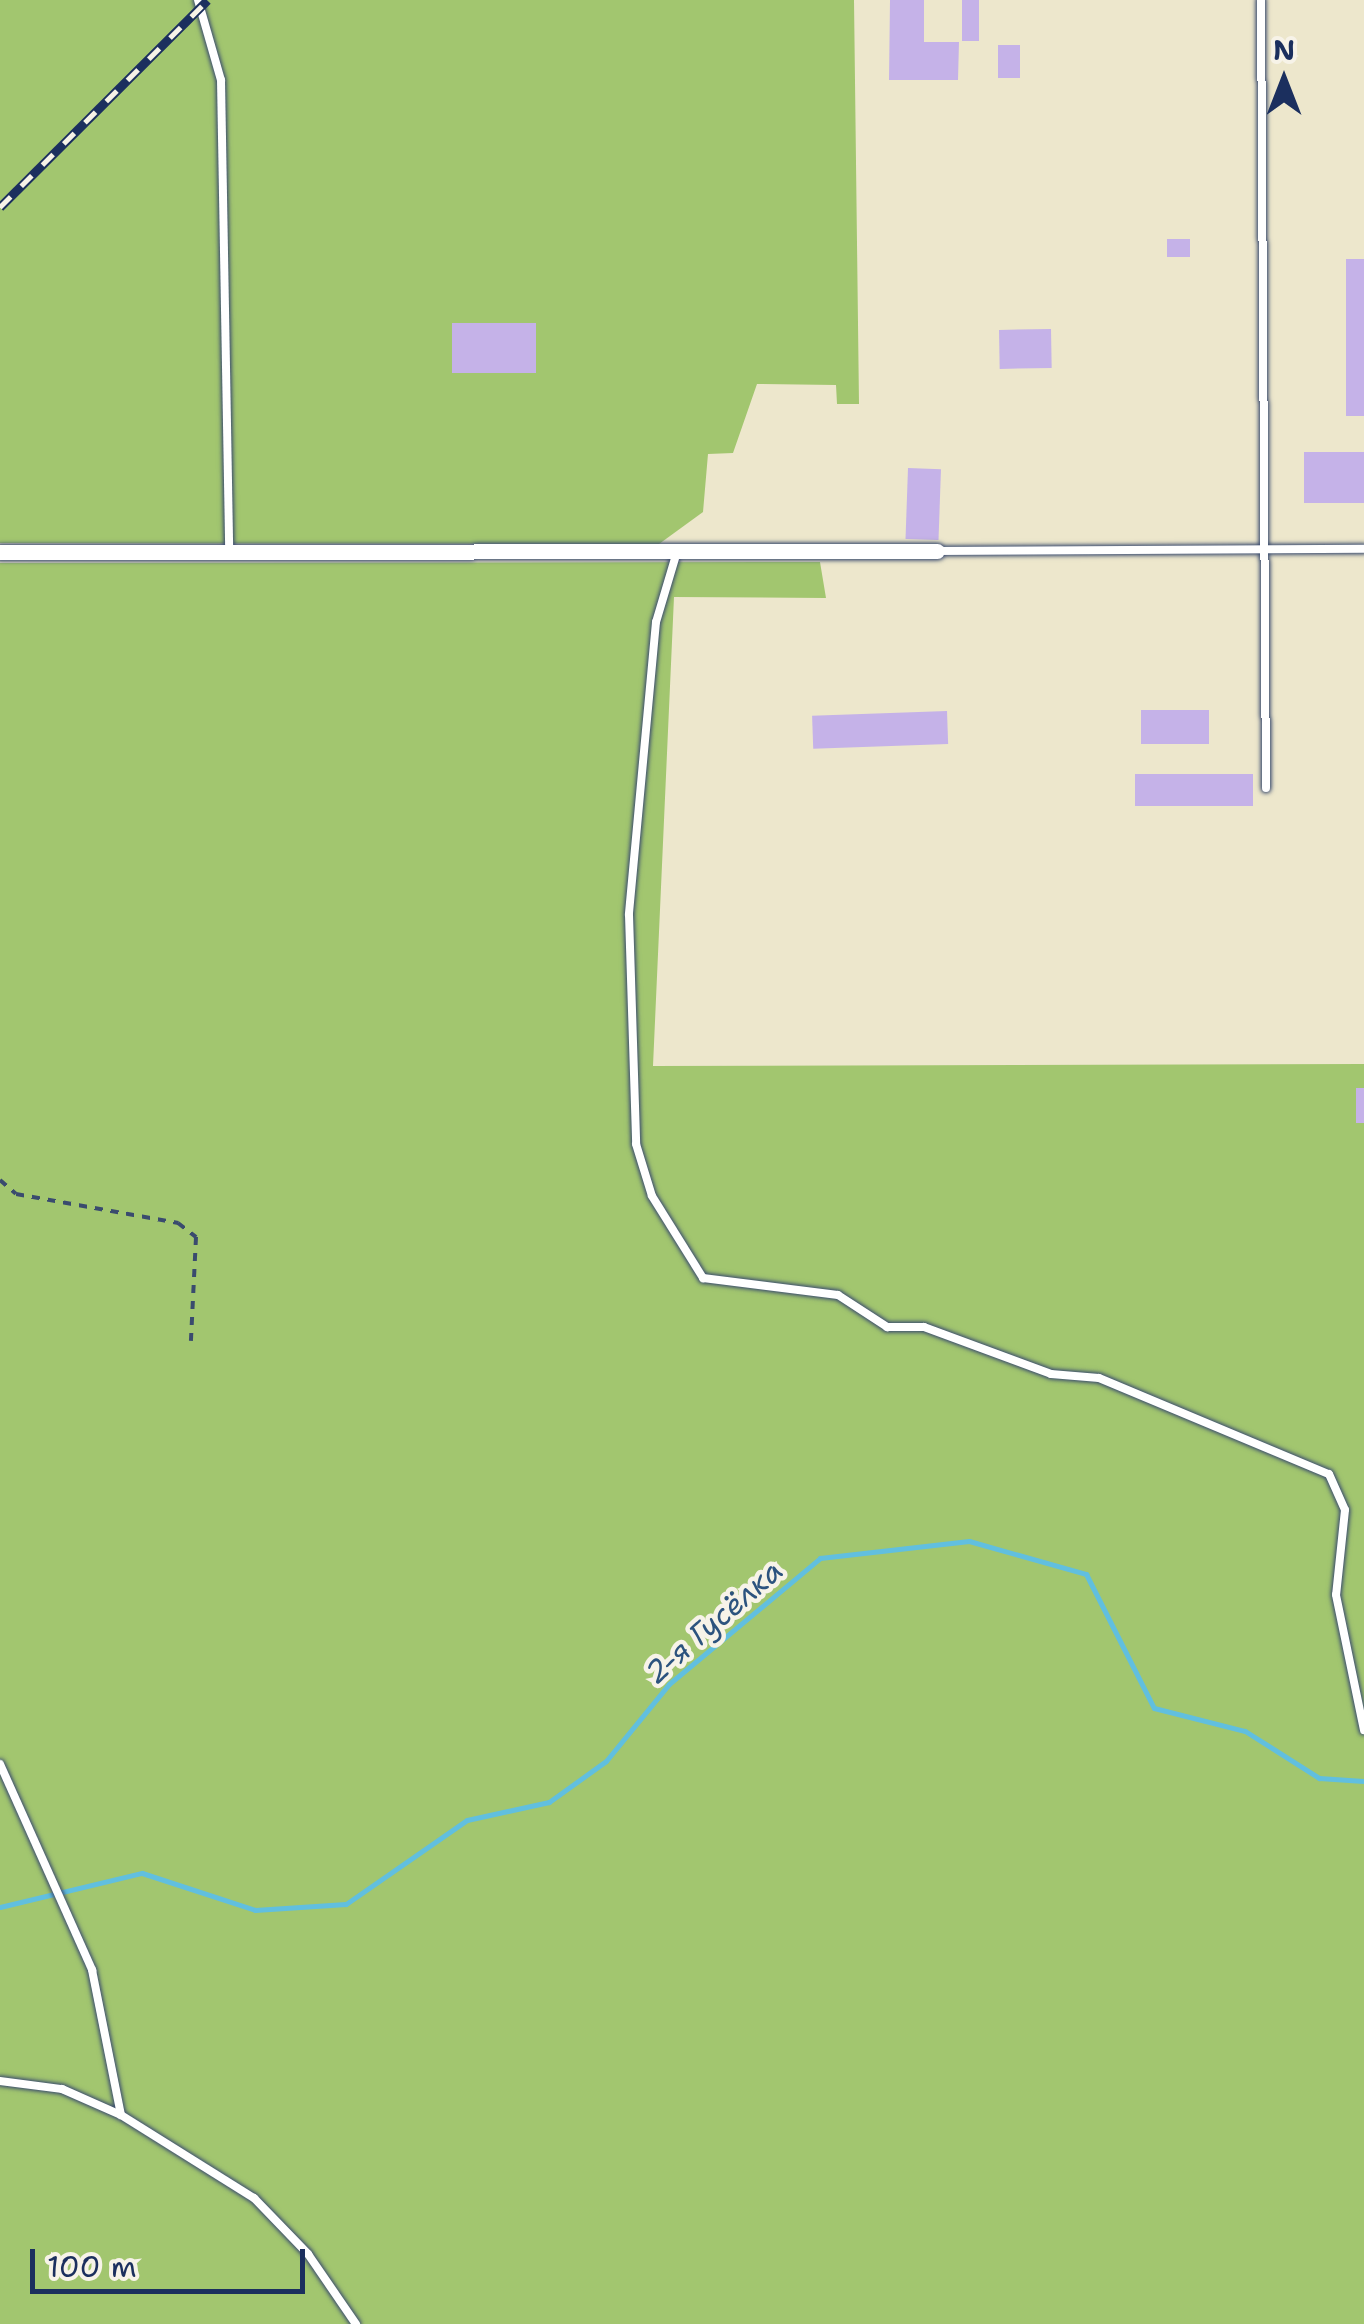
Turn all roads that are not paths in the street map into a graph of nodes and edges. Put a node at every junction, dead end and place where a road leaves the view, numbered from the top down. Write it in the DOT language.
graph roads {
  1 [pos="198,0"];
  2 [pos="1261,0"];
  3 [pos="1264,547"];
  4 [pos="1364,549"];
  5 [pos="937,551"];
  6 [pos="0,552"];
  7 [pos="229,554"];
  8 [pos="676,555"];
  9 [pos="1266,788"];
  10 [pos="1364,1730"];
  11 [pos="0,1764"];
  12 [pos="0,2081"];
  13 [pos="121,2115"];
  14 [pos="356,2324"];
  1 -- 7 [label="lane"];
  2 -- 3 [label="lane"];
  3 -- 4 [label="lane"];
  3 -- 5 [label="lane"];
  3 -- 9 [label="lane"];
  5 -- 8 [label="street"];
  6 -- 7 [label="street"];
  7 -- 8 [label="street"];
  8 -- 10 [label="lane"];
  11 -- 13 [label="lane"];
  12 -- 13 [label="lane"];
  13 -- 14 [label="lane"];
}
